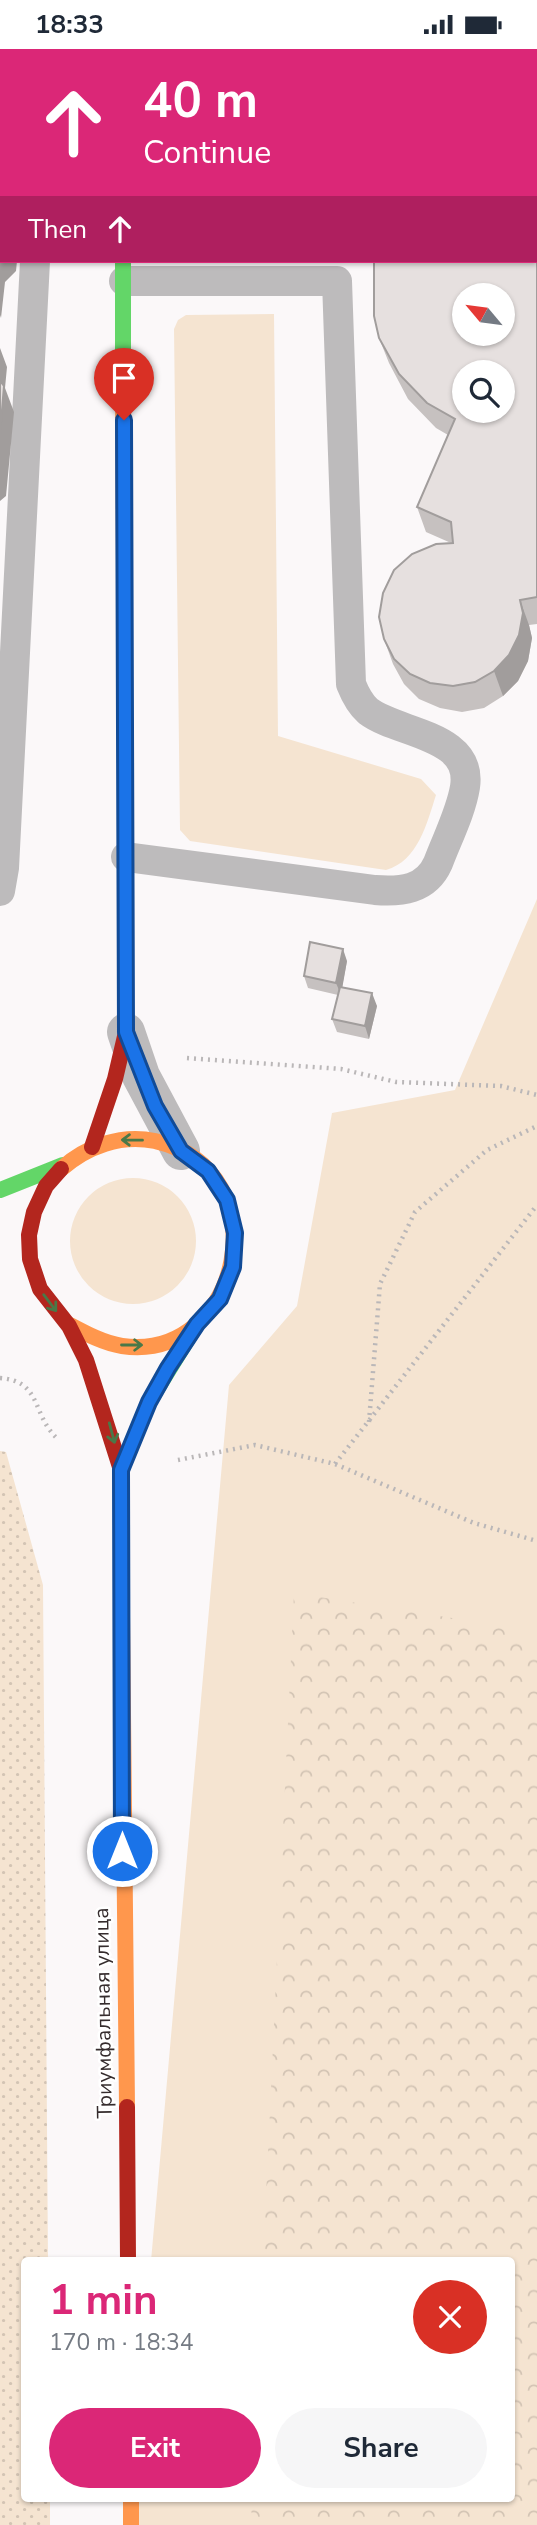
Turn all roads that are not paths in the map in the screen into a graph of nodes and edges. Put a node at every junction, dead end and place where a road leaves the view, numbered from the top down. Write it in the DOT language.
graph roads {
  1 [pos="34,263"];
  2 [pos="123,271"];
  3 [pos="337,271"];
  4 [pos="126,857"];
  5 [pos="0,891"];
  6 [pos="130,1043"];
  7 [pos="92,1147"];
  8 [pos="181,1151"];
  9 [pos="63,1165"];
  10 [pos="0,1191"];
  11 [pos="10,1242"];
  12 [pos="33,1275"];
  13 [pos="68,1324"];
  14 [pos="197,1324"];
  15 [pos="121,1470"];
  16 [pos="128,2257"];
  17 [pos="131,2502"];
  18 [pos="131,2525"];
  1 -- 5 [label="lane"];
  2 -- 3 [label="lane"];
  2 -- 4 [label="street"];
  3 -- 4 [label="lane"];
  4 -- 6 [label="street"];
  6 -- 7 [label="street"];
  6 -- 8 [label="street"];
  8 -- 7 [label="street, one-way"];
  7 -- 9 [label="street"];
  8 -- 14 [label="street"];
  9 -- 10 [label="street"];
  9 -- 12 [label="street"];
  11 -- 12 [label="street"];
  12 -- 13 [label="street, one-way"];
  13 -- 14 [label="street, one-way"];
  13 -- 15 [label="street, one-way"];
  14 -- 15 [label="street"];
  15 -- 16 [label="street, Триумфальная улица"];
  17 -- 18 [label="street"];
}
